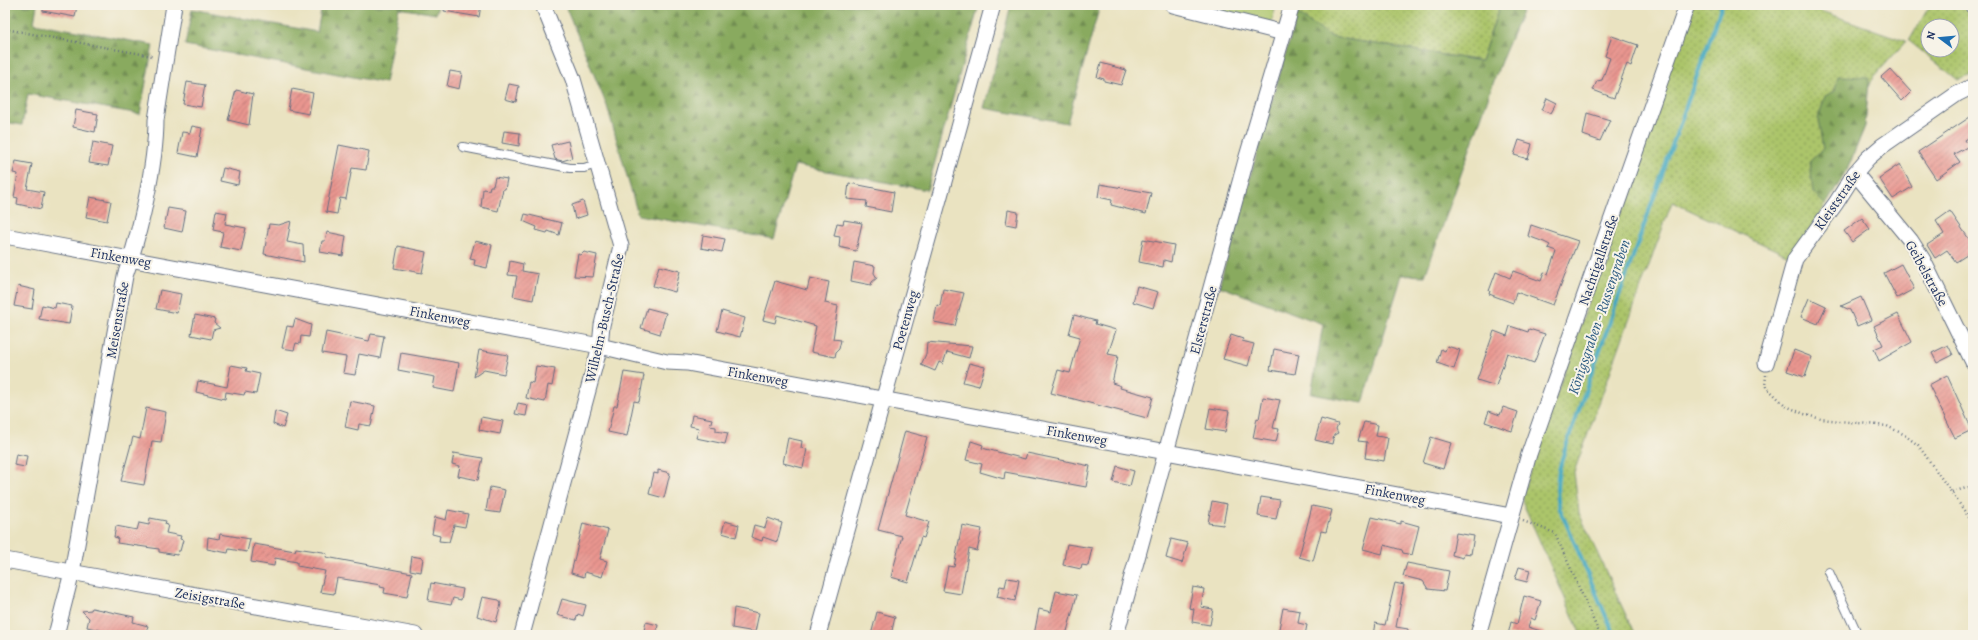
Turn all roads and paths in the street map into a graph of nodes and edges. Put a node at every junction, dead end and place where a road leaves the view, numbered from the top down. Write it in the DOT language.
graph roads {
  1 [pos="174,5"];
  2 [pos="543,5"];
  3 [pos="993,5"];
  4 [pos="1173,5"];
  5 [pos="1292,5"];
  6 [pos="1687,5"];
  7 [pos="5,28"];
  8 [pos="1284,33"];
  9 [pos="165,59"];
  10 [pos="1973,86"];
  11 [pos="463,147"];
  12 [pos="598,164"];
  13 [pos="1855,173"];
  14 [pos="5,236"];
  15 [pos="131,258"];
  16 [pos="600,346"];
  17 [pos="1973,362"];
  18 [pos="1766,364"];
  19 [pos="883,399"];
  20 [pos="1167,451"];
  21 [pos="1973,486"];
  22 [pos="1952,492"];
  23 [pos="1511,516"];
  24 [pos="1973,523"];
  25 [pos="5,560"];
  26 [pos="72,572"];
  27 [pos="1829,572"];
  28 [pos="56,635"];
  29 [pos="415,635"];
  30 [pos="522,635"];
  31 [pos="818,635"];
  32 [pos="1116,635"];
  33 [pos="1478,635"];
  34 [pos="1600,635"];
  35 [pos="1858,635"];
  1 -- 9 [label="street, Meisenstraße"];
  2 -- 12 [label="street, Wilhelm-Busch-Straße"];
  3 -- 19 [label="street, Poetenweg"];
  4 -- 8 [label="street"];
  5 -- 8 [label="street, Elsterstraße"];
  6 -- 23 [label="street, Nachtigallstraße"];
  7 -- 9 [label="path"];
  8 -- 20 [label="street, Elsterstraße"];
  9 -- 15 [label="street, Meisenstraße"];
  10 -- 13 [label="street, Kleiststraße"];
  11 -- 12 [label="lane"];
  12 -- 16 [label="street, Wilhelm-Busch-Straße"];
  13 -- 17 [label="street, Geibelstraße"];
  13 -- 18 [label="street, Kleiststraße"];
  14 -- 15 [label="street, Finkenweg"];
  15 -- 16 [label="street, Finkenweg"];
  15 -- 26 [label="street, Meisenstraße"];
  16 -- 19 [label="street, Finkenweg"];
  16 -- 30 [label="street, Wilhelm-Busch-Straße"];
  18 -- 22 [label="path"];
  19 -- 20 [label="street, Finkenweg"];
  19 -- 31 [label="street, Poetenweg"];
  20 -- 23 [label="street, Finkenweg"];
  20 -- 32 [label="street, Elsterstraße"];
  21 -- 22 [label="path"];
  22 -- 24 [label="path"];
  23 -- 33 [label="street, Nachtigallstraße"];
  23 -- 34 [label="path"];
  25 -- 26 [label="street, Zeisigstraße"];
  26 -- 28 [label="street, Meisenstraße"];
  26 -- 29 [label="street, Zeisigstraße"];
  27 -- 35 [label="lane"];
}
